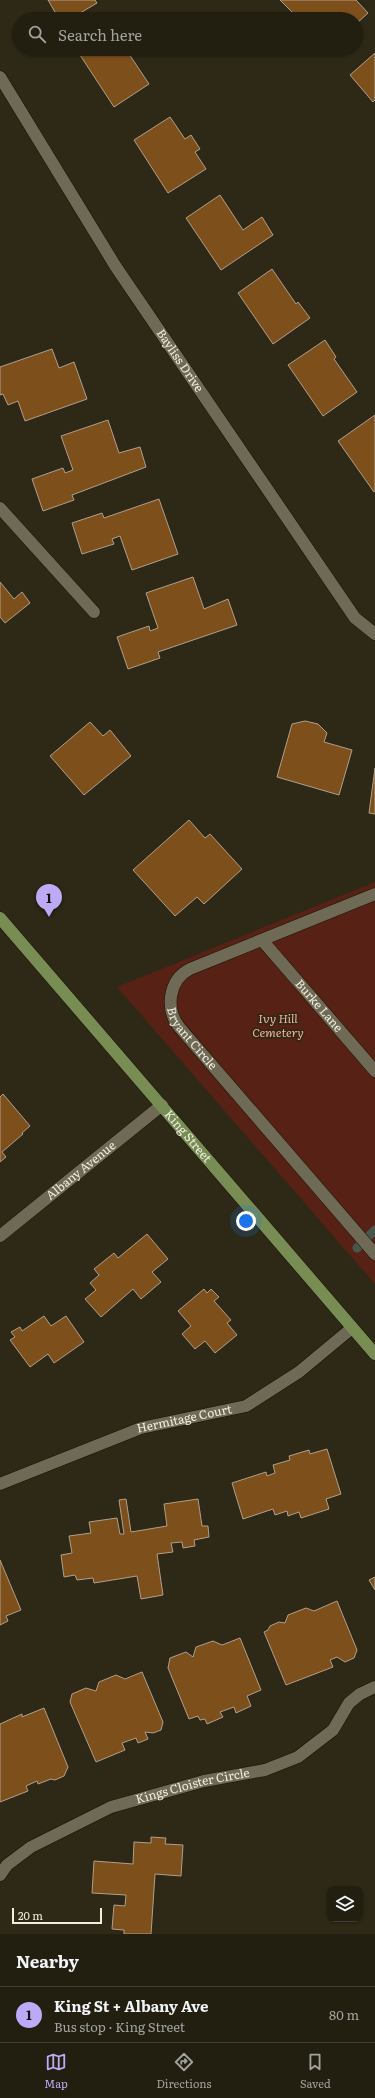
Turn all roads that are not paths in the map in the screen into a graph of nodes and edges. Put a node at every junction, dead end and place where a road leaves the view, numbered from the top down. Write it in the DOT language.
graph roads {
  1 [pos="0,77"];
  2 [pos="0,508"];
  3 [pos="94,612"];
  4 [pos="375,634"];
  5 [pos="375,894"];
  6 [pos="0,918"];
  7 [pos="262,940"];
  8 [pos="375,1071"];
  9 [pos="162,1105"];
  10 [pos="0,1236"];
  11 [pos="375,1254"];
  12 [pos="352,1328"];
  13 [pos="375,1354"];
  14 [pos="0,1484"];
  15 [pos="375,1687"];
  16 [pos="0,1874"];
  1 -- 4 [label="street, Bayliss Drive"];
  2 -- 3 [label="street"];
  5 -- 7 [label="street, Bryant Circle"];
  6 -- 9 [label="main road, King Street"];
  7 -- 8 [label="street, Burke Lane"];
  7 -- 11 [label="street, Bryant Circle"];
  9 -- 10 [label="street, Albany Avenue"];
  9 -- 12 [label="main road, King Street"];
  12 -- 13 [label="main road, King Street"];
  12 -- 14 [label="street, Hermitage Court"];
  15 -- 16 [label="street, Kings Cloister Circle"];
}
